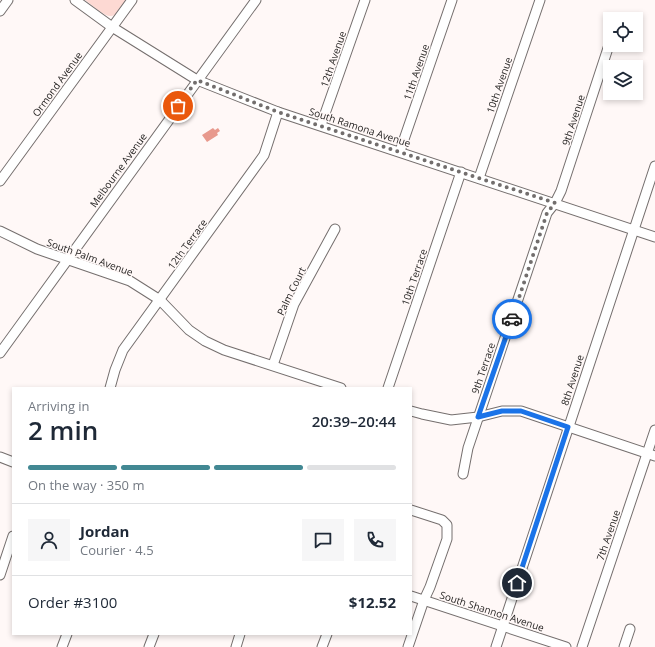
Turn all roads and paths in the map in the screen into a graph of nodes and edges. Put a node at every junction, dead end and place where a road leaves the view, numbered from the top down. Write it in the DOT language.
graph roads {
  1 [pos="8,0"];
  2 [pos="75,0"];
  3 [pos="132,0"];
  4 [pos="256,0"];
  5 [pos="365,0"];
  6 [pos="452,0"];
  7 [pos="540,0"];
  8 [pos="0,11"];
  9 [pos="112,27"];
  10 [pos="607,52"];
  11 [pos="197,80"];
  12 [pos="278,112"];
  13 [pos="321,125"];
  14 [pos="400,151"];
  15 [pos="655,166"];
  16 [pos="461,172"];
  17 [pos="479,178"];
  18 [pos="0,181"];
  19 [pos="555,203"];
  20 [pos="335,229"];
  21 [pos="0,231"];
  22 [pos="634,231"];
  23 [pos="655,237"];
  24 [pos="66,260"];
  25 [pos="160,300"];
  26 [pos="0,354"];
  27 [pos="273,365"];
  28 [pos="110,387"];
  29 [pos="338,387"];
  30 [pos="388,387"];
  31 [pos="412,411"];
  32 [pos="478,417"];
  33 [pos="568,427"];
  34 [pos="655,430"];
  35 [pos="651,454"];
  36 [pos="0,458"];
  37 [pos="12,462"];
  38 [pos="463,474"];
  39 [pos="412,510"];
  40 [pos="12,539"];
  41 [pos="0,574"];
  42 [pos="412,596"];
  43 [pos="424,600"];
  44 [pos="503,625"];
  45 [pos="630,629"];
  46 [pos="66,635"];
  47 [pos="154,635"];
  48 [pos="240,635"];
  49 [pos="327,635"];
  50 [pos="62,647"];
  51 [pos="149,647"];
  52 [pos="236,647"];
  53 [pos="322,647"];
  54 [pos="408,647"];
  55 [pos="496,647"];
  56 [pos="566,647"];
  57 [pos="582,647"];
  58 [pos="624,647"];
  1 -- 8 [label="street"];
  2 -- 9 [label="street, South Ramona Avenue"];
  3 -- 9 [label="street, Ormond Avenue"];
  4 -- 11 [label="street, Melbourne Avenue"];
  5 -- 13 [label="street, 12th Avenue"];
  6 -- 14 [label="street, 11th Avenue"];
  7 -- 17 [label="street, 10th Avenue"];
  9 -- 11 [label="street, South Ramona Avenue"];
  9 -- 18 [label="street, Ormond Avenue"];
  10 -- 19 [label="street, 9th Avenue"];
  11 -- 12 [label="street, South Ramona Avenue"];
  11 -- 24 [label="street, Melbourne Avenue"];
  12 -- 13 [label="street, South Ramona Avenue"];
  12 -- 25 [label="street, 12th Terrace"];
  13 -- 14 [label="street, South Ramona Avenue"];
  14 -- 16 [label="street, South Ramona Avenue"];
  15 -- 22 [label="street, 8th Avenue"];
  16 -- 17 [label="street, South Ramona Avenue"];
  16 -- 30 [label="street, 10th Terrace"];
  17 -- 19 [label="street, South Ramona Avenue"];
  19 -- 22 [label="street, South Ramona Avenue"];
  19 -- 32 [label="street, 9th Terrace"];
  20 -- 27 [label="street, Palm Court"];
  21 -- 24 [label="street, South Palm Avenue"];
  22 -- 23 [label="street, South Ramona Avenue"];
  22 -- 33 [label="street, 8th Avenue"];
  24 -- 25 [label="street, South Palm Avenue"];
  24 -- 26 [label="street, Melbourne Avenue"];
  25 -- 27 [label="street, South Palm Avenue"];
  25 -- 28 [label="street, 12th Terrace"];
  27 -- 29 [label="street, South Palm Avenue"];
  31 -- 32 [label="street"];
  32 -- 33 [label="street"];
  32 -- 38 [label="street, 9th Terrace"];
  33 -- 35 [label="street"];
  33 -- 44 [label="street, 8th Avenue"];
  34 -- 35 [label="street, 7th Avenue"];
  35 -- 57 [label="street, 7th Avenue"];
  36 -- 37 [label="street"];
  39 -- 43 [label="street"];
  40 -- 41 [label="street"];
  42 -- 43 [label="street, South Shannon Avenue"];
  43 -- 44 [label="street, South Shannon Avenue"];
  43 -- 54 [label="street"];
  44 -- 55 [label="street, 8th Avenue"];
  44 -- 56 [label="street, South Shannon Avenue"];
  45 -- 58 [label="street"];
  46 -- 50 [label="street"];
  47 -- 51 [label="street"];
  48 -- 52 [label="street"];
  49 -- 53 [label="street"];
}
